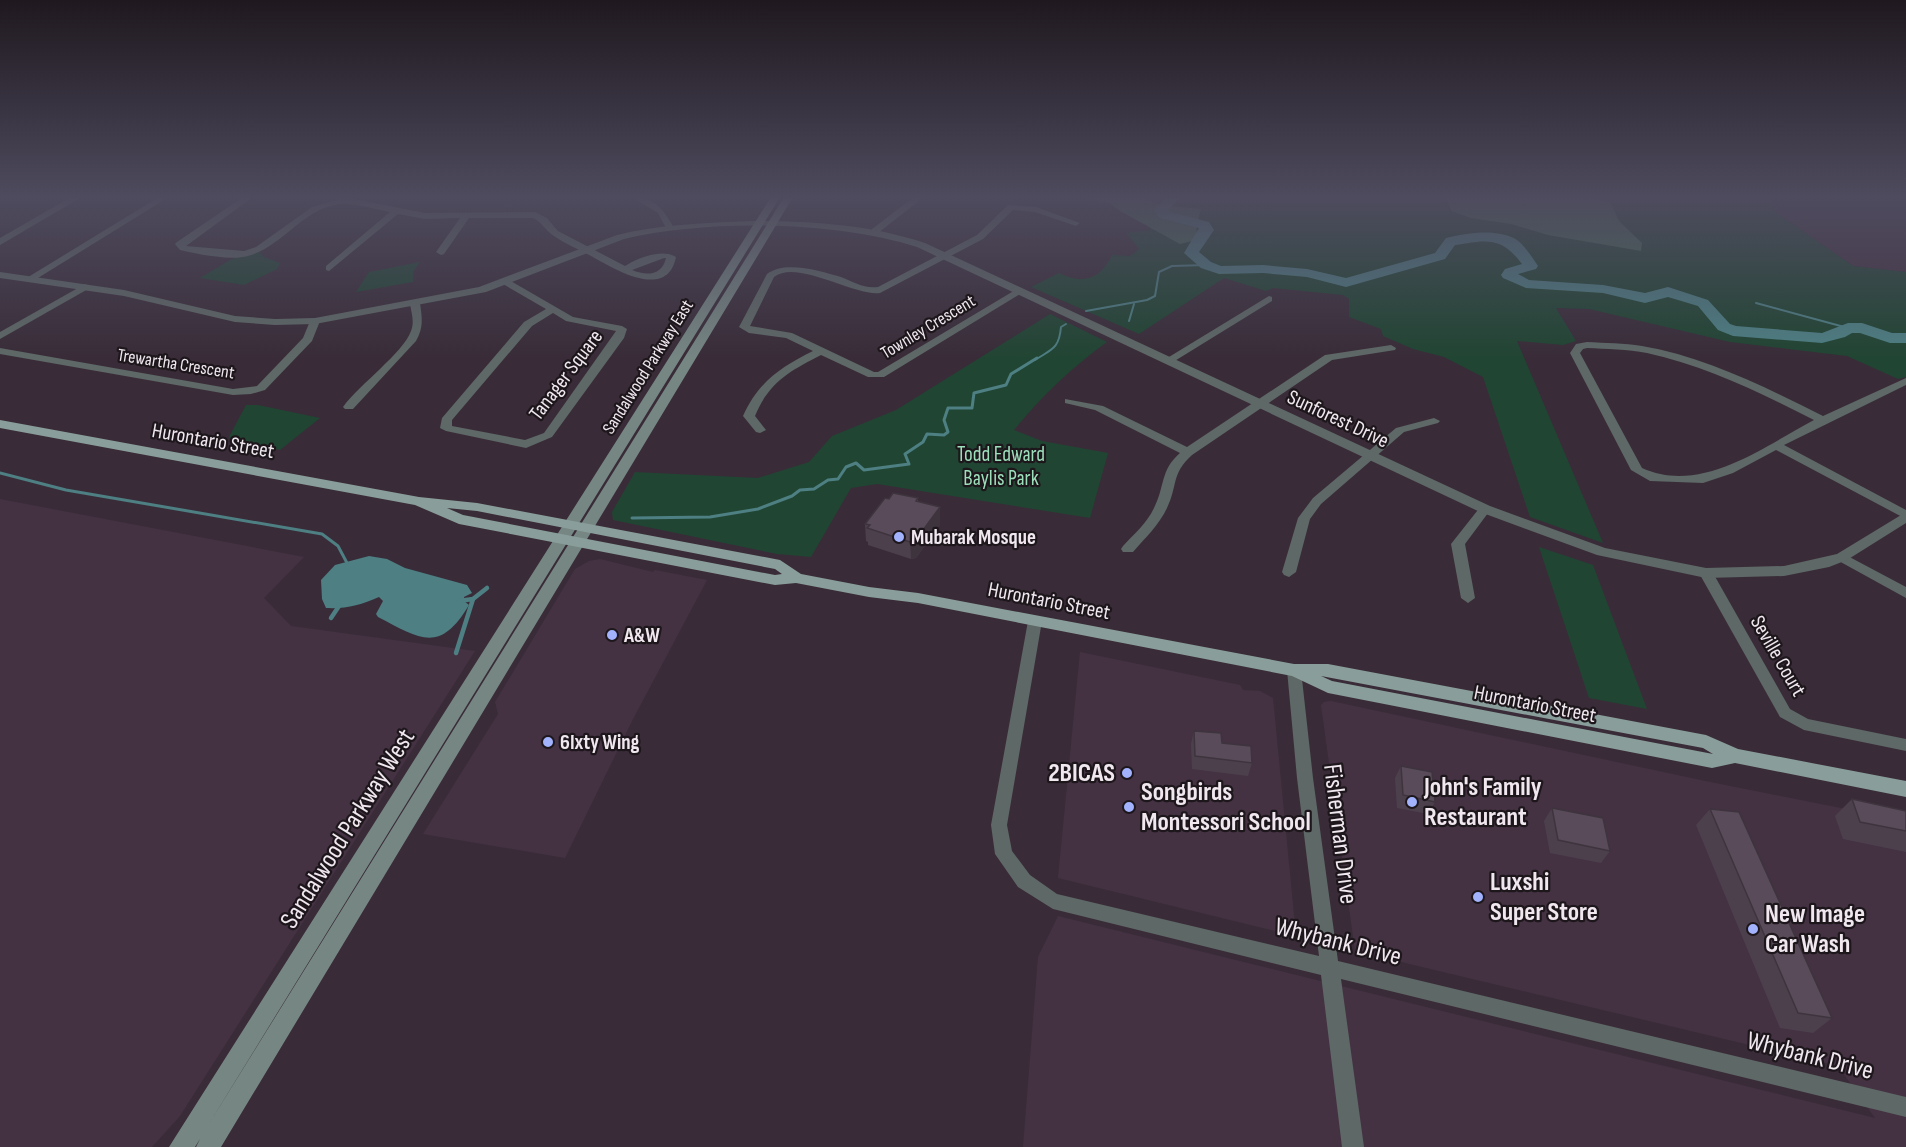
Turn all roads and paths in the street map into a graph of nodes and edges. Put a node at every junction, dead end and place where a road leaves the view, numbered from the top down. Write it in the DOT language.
graph roads {
  1 [pos="77,251"];
  2 [pos="203,251"];
  3 [pos="255,251"];
  4 [pos="350,251"];
  5 [pos="585,251"];
  6 [pos="587,251"];
  7 [pos="749,251"];
  8 [pos="751,251"];
  9 [pos="932,251"];
  10 [pos="952,251"];
  11 [pos="943,255"];
  12 [pos="329,268"];
  13 [pos="625,270"];
  14 [pos="0,274"];
  15 [pos="30,279"];
  16 [pos="506,282"];
  17 [pos="85,287"];
  18 [pos="1020,291"];
  19 [pos="1269,299"];
  20 [pos="416,303"];
  21 [pos="551,310"];
  22 [pos="315,321"];
  23 [pos="0,336"];
  24 [pos="1391,348"];
  25 [pos="0,351"];
  26 [pos="820,351"];
  27 [pos="1169,360"];
  28 [pos="1906,381"];
  29 [pos="1069,401"];
  30 [pos="1260,405"];
  31 [pos="349,407"];
  32 [pos="1823,420"];
  33 [pos="1434,421"];
  34 [pos="0,424"];
  35 [pos="760,430"];
  36 [pos="1775,445"];
  37 [pos="1188,452"];
  38 [pos="1370,455"];
  39 [pos="1485,509"];
  40 [pos="1906,516"];
  41 [pos="565,532"];
  42 [pos="584,536"];
  43 [pos="1128,549"];
  44 [pos="1842,557"];
  45 [pos="1289,572"];
  46 [pos="1706,573"];
  47 [pos="1906,592"];
  48 [pos="1468,598"];
  49 [pos="1035,621"];
  50 [pos="1294,670"];
  51 [pos="1906,745"];
  52 [pos="1906,789"];
  53 [pos="1329,968"];
  54 [pos="1906,1107"];
  55 [pos="181,1147"];
  56 [pos="208,1147"];
  57 [pos="1353,1147"];
  1 -- 15 [label="street"];
  2 -- 3 [label="street"];
  4 -- 12 [label="street"];
  5 -- 16 [label="street, Sunforest Drive"];
  6 -- 13 [label="street"];
  7 -- 41 [label="main road, Sandalwood Parkway East"];
  8 -- 42 [label="main road, Sandalwood Parkway East"];
  9 -- 11 [label="street, Sunforest Drive"];
  10 -- 11 [label="street"];
  11 -- 18 [label="street, Sunforest Drive"];
  11 -- 26 [label="street, Townley Crescent"];
  14 -- 15 [label="street, Sunforest Drive"];
  15 -- 17 [label="street, Sunforest Drive"];
  16 -- 20 [label="street, Sunforest Drive"];
  16 -- 21 [label="street, Tanager Square"];
  17 -- 22 [label="street, Sunforest Drive"];
  17 -- 23 [label="street"];
  18 -- 26 [label="street, Townley Crescent"];
  18 -- 27 [label="street, Sunforest Drive"];
  19 -- 27 [label="street"];
  20 -- 22 [label="street, Sunforest Drive"];
  20 -- 31 [label="street"];
  21 -- 21 [label="street, Tanager Square"];
  22 -- 25 [label="street, Trewartha Crescent"];
  24 -- 30 [label="street"];
  26 -- 35 [label="street"];
  27 -- 30 [label="street, Sunforest Drive"];
  28 -- 32 [label="street"];
  29 -- 37 [label="street"];
  30 -- 37 [label="street"];
  30 -- 38 [label="street, Sunforest Drive"];
  32 -- 36 [label="street"];
  32 -- 36 [label="street"];
  33 -- 38 [label="street"];
  34 -- 41 [label="main road, Hurontario Street"];
  36 -- 40 [label="street"];
  37 -- 43 [label="street"];
  38 -- 39 [label="street, Sunforest Drive"];
  38 -- 45 [label="street"];
  39 -- 46 [label="street, Sunforest Drive"];
  39 -- 48 [label="street"];
  40 -- 44 [label="street, Sunforest Drive"];
  41 -- 42 [label="main road, Hurontario Street"];
  41 -- 55 [label="main road, Sandalwood Parkway West"];
  42 -- 49 [label="main road, Hurontario Street"];
  42 -- 56 [label="main road, Sandalwood Parkway West"];
  44 -- 46 [label="street, Sunforest Drive"];
  44 -- 47 [label="street"];
  46 -- 51 [label="street, Seville Court"];
  49 -- 50 [label="main road, Hurontario Street"];
  49 -- 53 [label="street, Whybank Drive"];
  50 -- 52 [label="main road, Hurontario Street"];
  50 -- 53 [label="street, Fisherman Drive"];
  53 -- 54 [label="street, Whybank Drive"];
  53 -- 57 [label="street, Fisherman Drive"];
}
